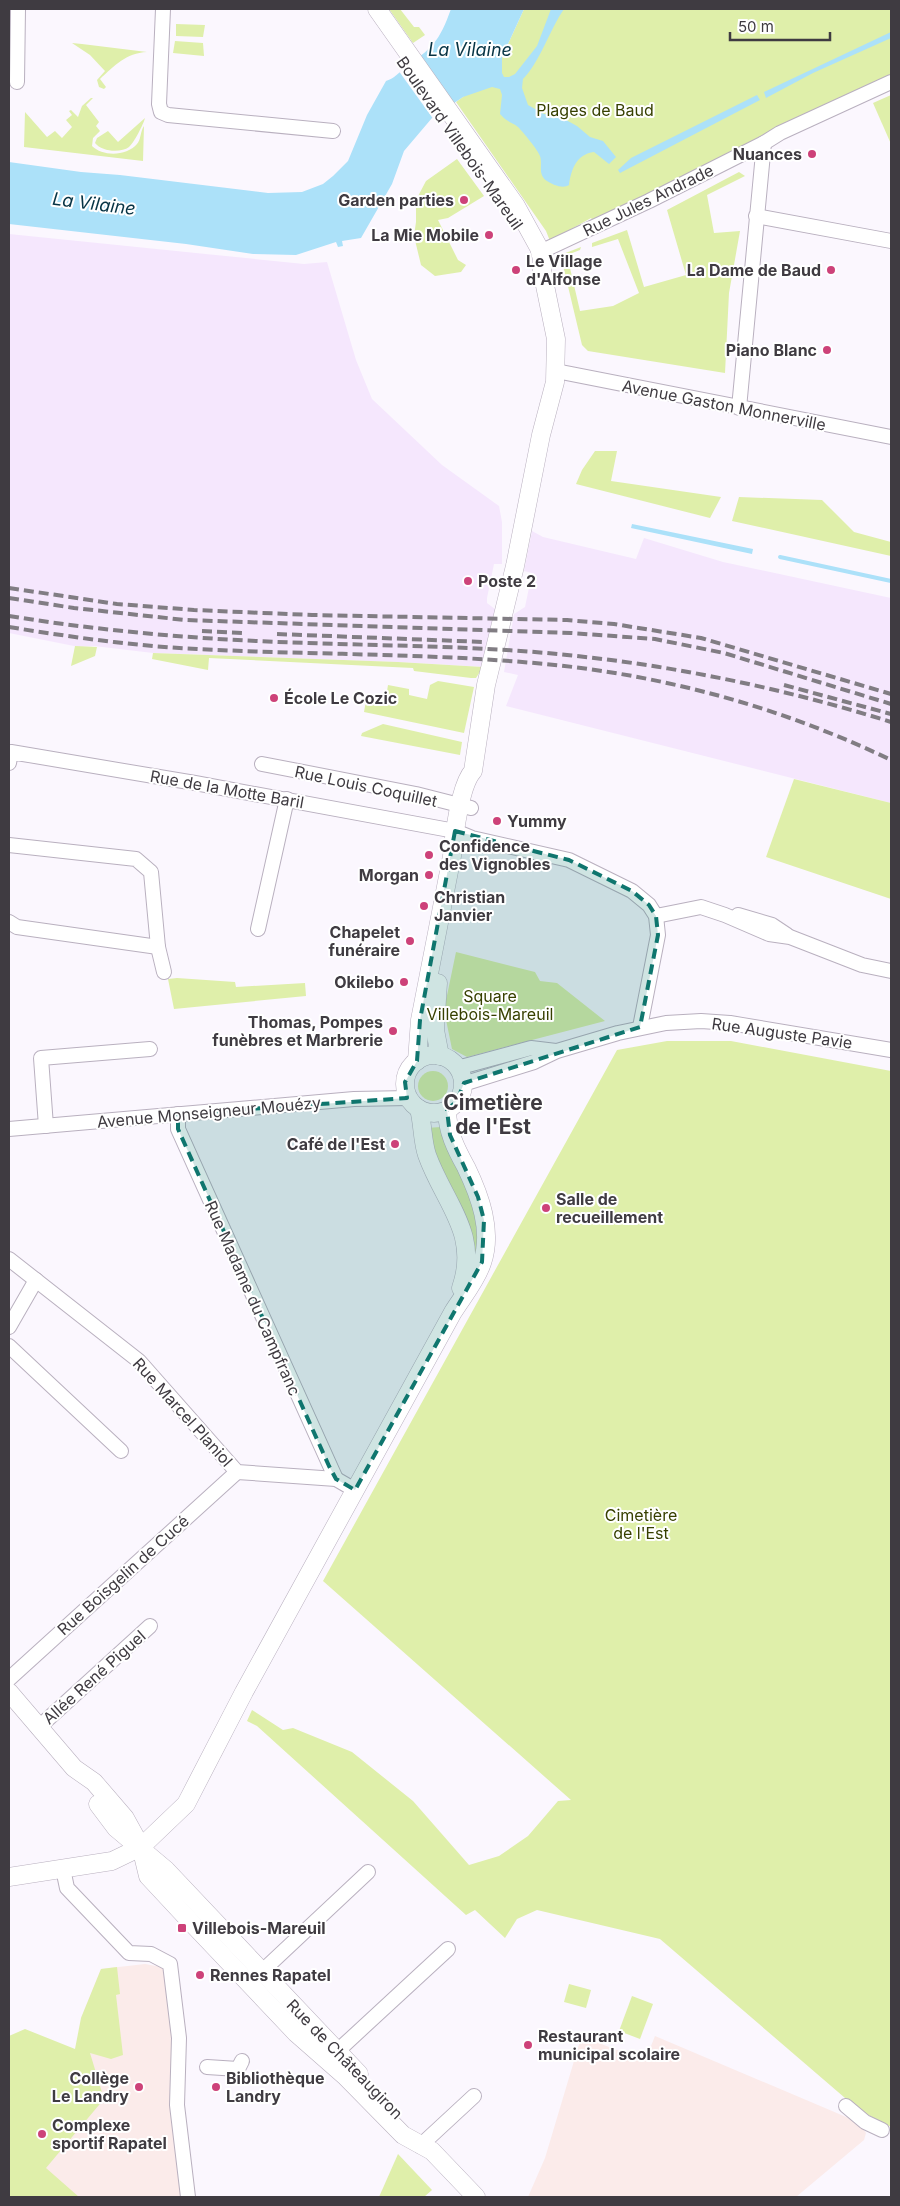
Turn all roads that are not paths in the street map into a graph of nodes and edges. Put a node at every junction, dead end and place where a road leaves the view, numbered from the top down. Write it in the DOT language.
graph roads {
  1 [pos="18,9"];
  2 [pos="163,9"];
  3 [pos="364,9"];
  4 [pos="377,9"];
  5 [pos="406,58"];
  6 [pos="17,82"];
  7 [pos="891,82"];
  8 [pos="445,112"];
  9 [pos="333,131"];
  10 [pos="764,143"];
  11 [pos="756,216"];
  12 [pos="891,241"];
  13 [pos="540,252"];
  14 [pos="542,271"];
  15 [pos="556,372"];
  16 [pos="739,408"];
  17 [pos="891,438"];
  18 [pos="9,763"];
  19 [pos="262,764"];
  20 [pos="288,799"];
  21 [pos="466,806"];
  22 [pos="460,833"];
  23 [pos="9,845"];
  24 [pos="656,916"];
  25 [pos="9,922"];
  26 [pos="258,929"];
  27 [pos="158,947"];
  28 [pos="887,969"];
  29 [pos="164,972"];
  30 [pos="640,1028"];
  31 [pos="150,1049"];
  32 [pos="891,1050"];
  33 [pos="440,1056"];
  34 [pos="417,1061"];
  35 [pos="460,1076"];
  36 [pos="414,1104"];
  37 [pos="447,1110"];
  38 [pos="178,1114"];
  39 [pos="46,1126"];
  40 [pos="9,1129"];
  41 [pos="9,1259"];
  42 [pos="36,1280"];
  43 [pos="453,1312"];
  44 [pos="9,1327"];
  45 [pos="9,1346"];
  46 [pos="122,1451"];
  47 [pos="237,1472"];
  48 [pos="336,1479"];
  49 [pos="355,1490"];
  50 [pos="150,1626"];
  51 [pos="9,1679"];
  52 [pos="9,1692"];
  53 [pos="38,1728"];
  54 [pos="141,1847"];
  55 [pos="63,1869"];
  56 [pos="368,1872"];
  57 [pos="9,1877"];
  58 [pos="448,1949"];
  59 [pos="262,1972"];
  60 [pos="249,1984"];
  61 [pos="332,2056"];
  62 [pos="242,2061"];
  63 [pos="208,2066"];
  64 [pos="474,2096"];
  65 [pos="846,2106"];
  66 [pos="882,2130"];
  67 [pos="420,2146"];
  68 [pos="188,2197"];
  69 [pos="462,2197"];
  70 [pos="476,2197"];
  1 -- 6 [label="street"];
  2 -- 9 [label="street"];
  3 -- 5 [label="main road, Boulevard Villebois-Mareuil"];
  4 -- 5 [label="main road, Boulevard Villebois-Mareuil"];
  5 -- 8 [label="main road, Boulevard Villebois-Mareuil"];
  7 -- 10 [label="street, Rue Jules Andrade"];
  8 -- 13 [label="main road, Boulevard Villebois-Mareuil"];
  8 -- 14 [label="main road, Boulevard Villebois-Mareuil"];
  10 -- 11 [label="street"];
  10 -- 13 [label="street, Rue Jules Andrade"];
  11 -- 12 [label="street"];
  11 -- 16 [label="street"];
  13 -- 14 [label="main road, Boulevard Villebois-Mareuil"];
  14 -- 15 [label="main road"];
  15 -- 16 [label="street, Avenue Gaston Monnerville"];
  15 -- 21 [label="main road"];
  16 -- 17 [label="street, Avenue Gaston Monnerville"];
  18 -- 20 [label="street, Rue de la Motte Baril"];
  19 -- 21 [label="street, Rue Louis Coquillet"];
  20 -- 22 [label="street, Rue de la Motte Baril"];
  20 -- 26 [label="street"];
  21 -- 22 [label="main road"];
  22 -- 24 [label="street, Rue de la Motte Baril"];
  22 -- 33 [label="main road"];
  22 -- 34 [label="main road"];
  23 -- 27 [label="street"];
  24 -- 28 [label="street"];
  24 -- 30 [label="street"];
  25 -- 27 [label="street"];
  27 -- 29 [label="street"];
  30 -- 32 [label="street, Rue Auguste Pavie"];
  30 -- 35 [label="street, Rue Auguste Pavie"];
  31 -- 39 [label="street"];
  33 -- 34 [label="main road"];
  33 -- 35 [label="main road"];
  34 -- 36 [label="main road"];
  35 -- 37 [label="main road"];
  36 -- 37 [label="main road"];
  36 -- 38 [label="street, Avenue Monseigneur Mouézy"];
  36 -- 43 [label="main road"];
  37 -- 43 [label="main road"];
  38 -- 39 [label="street, Avenue Monseigneur Mouézy"];
  38 -- 48 [label="street, Rue Madame du Campfranc"];
  39 -- 40 [label="street, Avenue Monseigneur Mouézy"];
  41 -- 42 [label="street, Rue Marcel Planiol"];
  42 -- 44 [label="street"];
  42 -- 47 [label="street, Rue Marcel Planiol"];
  43 -- 49 [label="main road"];
  45 -- 46 [label="street"];
  47 -- 48 [label="street, Rue Marcel Planiol"];
  47 -- 51 [label="street, Rue Boisgelin de Cucé"];
  48 -- 49 [label="street, Rue Marcel Planiol"];
  49 -- 54 [label="main road"];
  50 -- 53 [label="street, Allée René Piguel"];
  52 -- 53 [label="main road, Rue de Châteaugiron"];
  53 -- 54 [label="main road, Rue de Châteaugiron"];
  54 -- 55 [label="main road"];
  54 -- 59 [label="main road, Rue de Châteaugiron"];
  54 -- 60 [label="main road, Rue de Châteaugiron"];
  55 -- 57 [label="main road"];
  55 -- 68 [label="street"];
  56 -- 59 [label="street"];
  58 -- 61 [label="street"];
  59 -- 60 [label="street"];
  59 -- 61 [label="main road, Rue de Châteaugiron"];
  60 -- 61 [label="main road, Rue de Châteaugiron"];
  61 -- 67 [label="main road, Rue de Châteaugiron"];
  62 -- 63 [label="street"];
  64 -- 67 [label="street"];
  65 -- 66 [label="street"];
  67 -- 69 [label="main road, Rue de Châteaugiron"];
  67 -- 70 [label="main road, Rue de Châteaugiron"];
}
